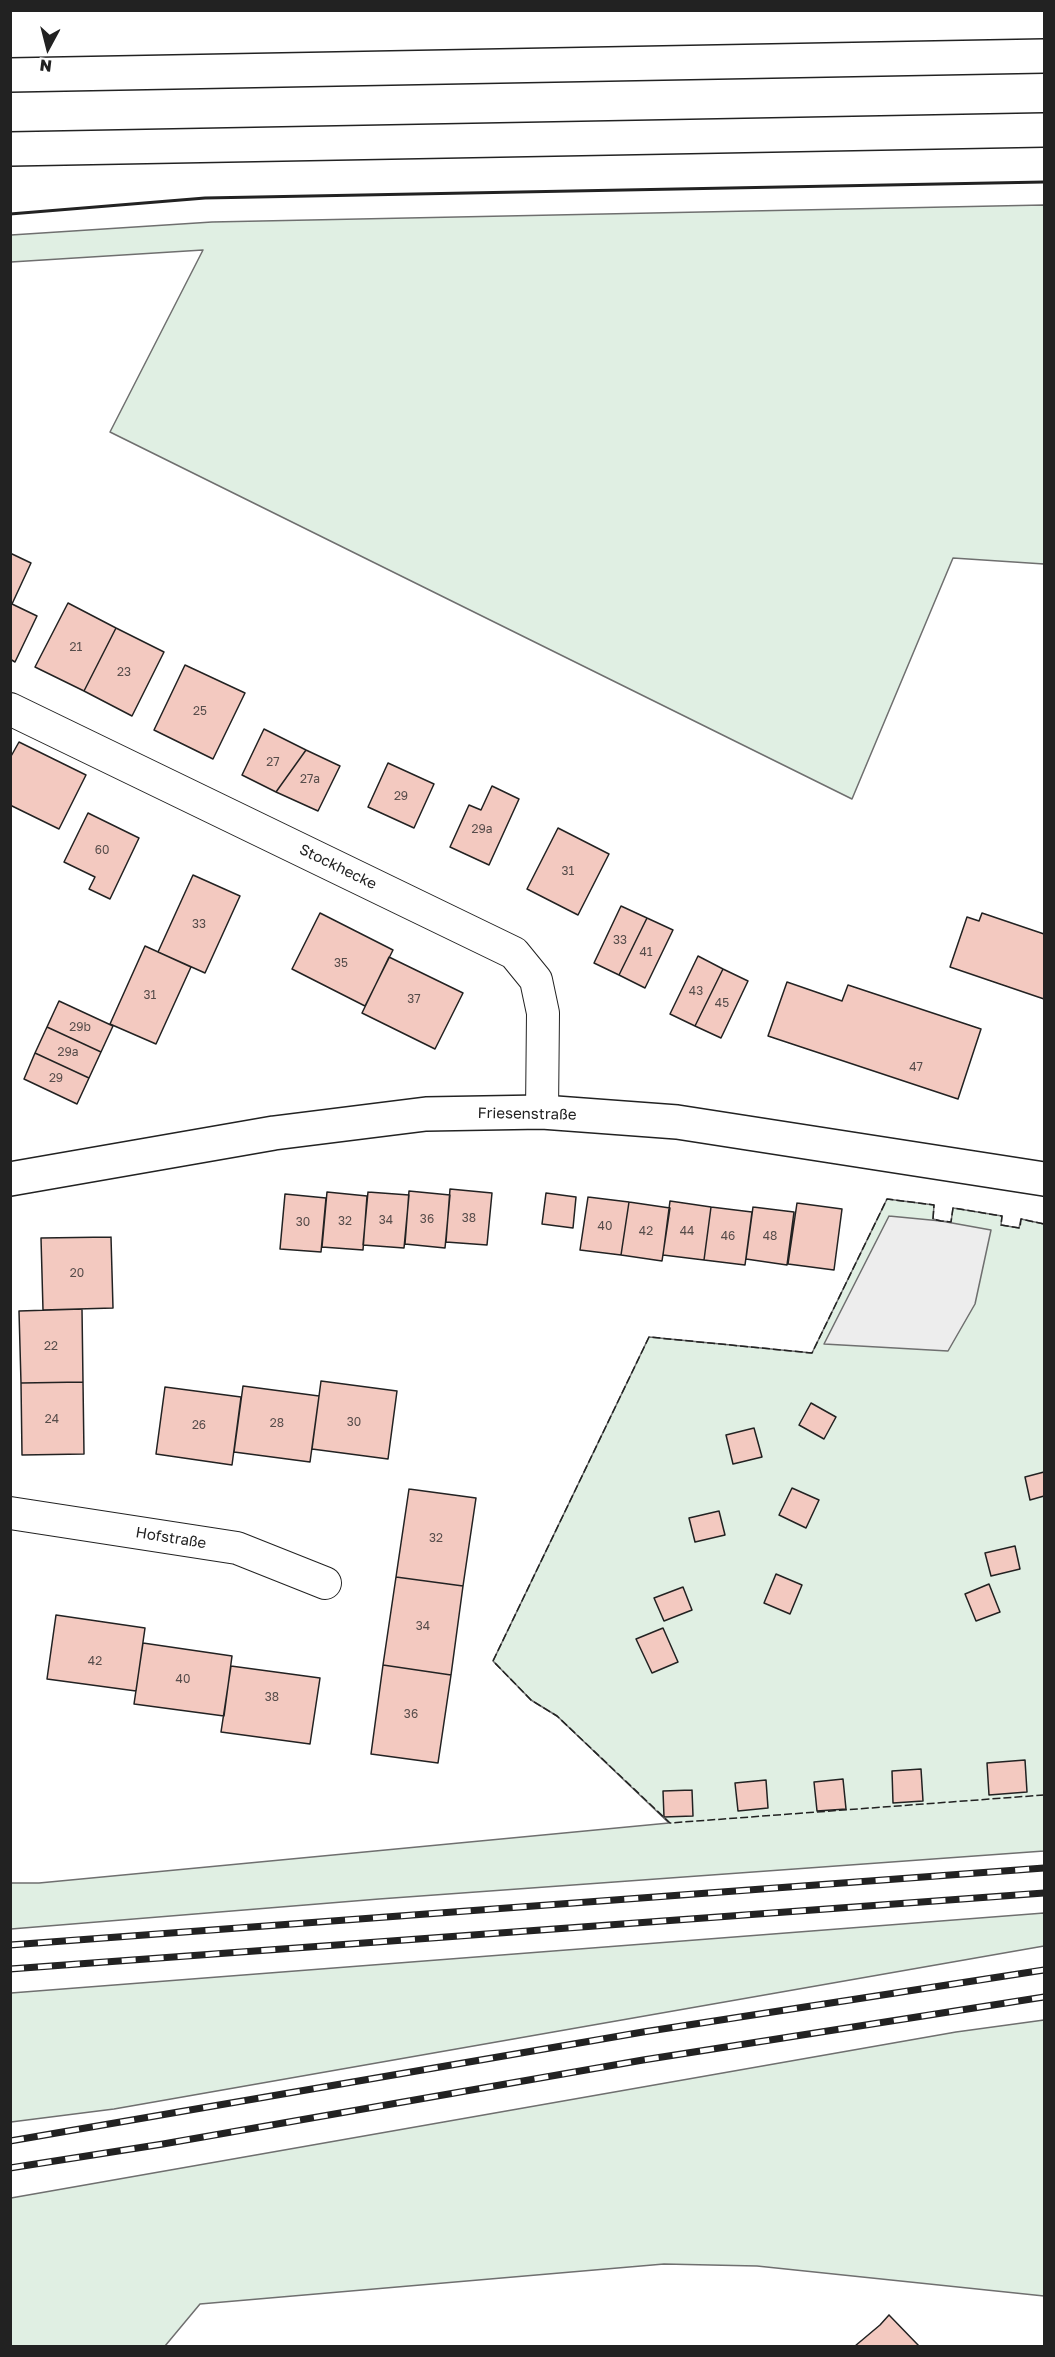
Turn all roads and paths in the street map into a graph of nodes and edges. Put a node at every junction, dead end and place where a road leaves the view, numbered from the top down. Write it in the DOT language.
graph roads {
  1 [pos="1044,56"];
  2 [pos="10,75"];
  3 [pos="1044,130"];
  4 [pos="10,149"];
  5 [pos="10,709"];
  6 [pos="542,1112"];
  7 [pos="10,1179"];
  8 [pos="1044,1179"];
  9 [pos="10,1514"];
  10 [pos="325,1583"];
  1 -- 2 [label="main road"];
  3 -- 4 [label="main road"];
  5 -- 6 [label="street, Stockhecke"];
  6 -- 7 [label="main road, Friesenstraße"];
  6 -- 8 [label="main road, Friesenstraße"];
  9 -- 10 [label="street, Hofstraße"];
}
